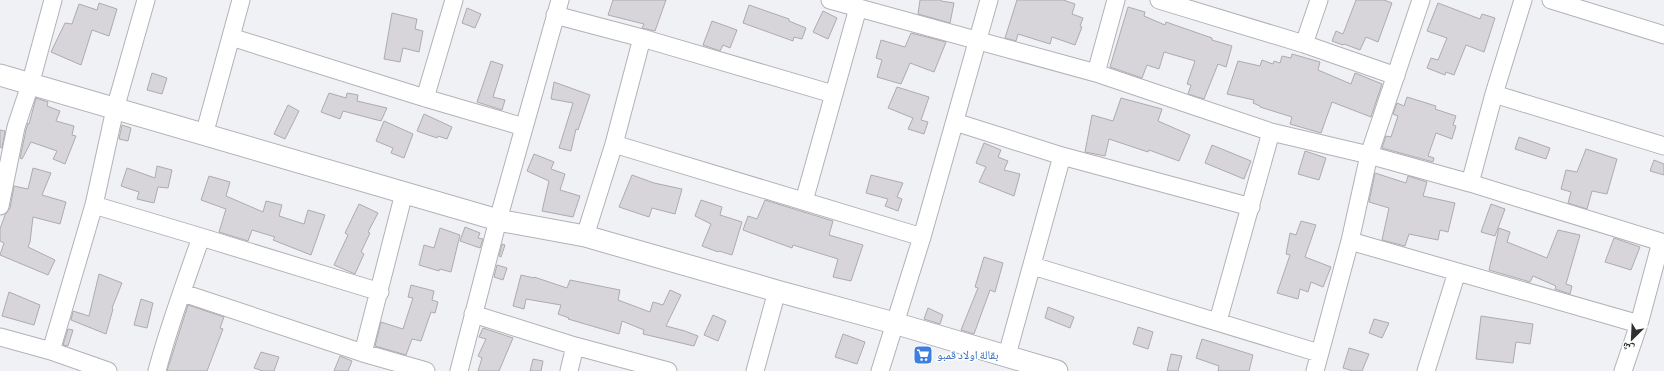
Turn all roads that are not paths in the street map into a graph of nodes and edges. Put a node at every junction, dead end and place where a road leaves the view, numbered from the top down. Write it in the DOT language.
graph roads {
  1 [pos="53,0"];
  2 [pos="146,0"];
  3 [pos="241,0"];
  4 [pos="454,0"];
  5 [pos="830,0"];
  6 [pos="989,0"];
  7 [pos="1116,0"];
  8 [pos="1159,0"];
  9 [pos="1319,0"];
  10 [pos="1421,0"];
  11 [pos="1523,0"];
  12 [pos="1551,0"];
  13 [pos="558,8"];
  14 [pos="858,8"];
  15 [pos="1664,34"];
  16 [pos="230,37"];
  17 [pos="642,38"];
  18 [pos="979,41"];
  19 [pos="1304,44"];
  20 [pos="1096,73"];
  21 [pos="0,75"];
  22 [pos="1396,76"];
  23 [pos="30,84"];
  24 [pos="833,94"];
  25 [pos="1494,94"];
  26 [pos="425,98"];
  27 [pos="115,109"];
  28 [pos="955,122"];
  29 [pos="524,127"];
  30 [pos="1271,132"];
  31 [pos="204,135"];
  32 [pos="614,144"];
  33 [pos="1664,146"];
  34 [pos="1369,155"];
  35 [pos="1062,156"];
  36 [pos="1470,183"];
  37 [pos="2,188"];
  38 [pos="404,193"];
  39 [pos="804,201"];
  40 [pos="94,205"];
  41 [pos="0,206"];
  42 [pos="1251,207"];
  43 [pos="498,220"];
  44 [pos="201,236"];
  45 [pos="585,236"];
  46 [pos="922,237"];
  47 [pos="1350,241"];
  48 [pos="1663,242"];
  49 [pos="1033,266"];
  50 [pos="1457,272"];
  51 [pos="777,291"];
  52 [pos="380,292"];
  53 [pos="183,293"];
  54 [pos="473,314"];
  55 [pos="894,322"];
  56 [pos="1218,322"];
  57 [pos="1639,324"];
  58 [pos="0,337"];
  59 [pos="575,346"];
  60 [pos="363,353"];
  61 [pos="1319,353"];
  62 [pos="1007,355"];
  63 [pos="57,360"];
  64 [pos="103,370"];
  65 [pos="1429,370"];
  66 [pos="157,371"];
  67 [pos="426,371"];
  68 [pos="459,371"];
  69 [pos="569,371"];
  70 [pos="668,371"];
  71 [pos="755,371"];
  72 [pos="880,371"];
  73 [pos="1057,371"];
  74 [pos="1315,371"];
  75 [pos="1623,371"];
  1 -- 23 [label="street"];
  2 -- 27 [label="street"];
  3 -- 16 [label="street"];
  4 -- 26 [label="street"];
  5 -- 14 [label="street"];
  6 -- 18 [label="street"];
  7 -- 20 [label="street"];
  8 -- 19 [label="street"];
  9 -- 19 [label="street"];
  10 -- 22 [label="street"];
  11 -- 25 [label="street"];
  12 -- 15 [label="street"];
  13 -- 17 [label="street"];
  13 -- 29 [label="street"];
  14 -- 18 [label="street"];
  14 -- 24 [label="street"];
  16 -- 26 [label="street"];
  16 -- 31 [label="street"];
  17 -- 24 [label="street"];
  17 -- 32 [label="street"];
  18 -- 20 [label="street"];
  18 -- 28 [label="street"];
  19 -- 22 [label="street"];
  20 -- 30 [label="street"];
  21 -- 23 [label="street"];
  22 -- 34 [label="street"];
  23 -- 27 [label="street"];
  23 -- 37 [label="street"];
  24 -- 39 [label="street"];
  25 -- 33 [label="street"];
  25 -- 36 [label="street"];
  26 -- 29 [label="street"];
  27 -- 31 [label="street"];
  27 -- 40 [label="street"];
  28 -- 35 [label="street"];
  28 -- 46 [label="street"];
  29 -- 43 [label="street"];
  30 -- 34 [label="street"];
  30 -- 42 [label="street"];
  31 -- 38 [label="street"];
  32 -- 39 [label="street"];
  32 -- 45 [label="street"];
  34 -- 36 [label="street"];
  34 -- 47 [label="street"];
  35 -- 42 [label="street"];
  35 -- 49 [label="street"];
  36 -- 48 [label="street"];
  37 -- 41 [label="street"];
  38 -- 43 [label="street"];
  38 -- 52 [label="street"];
  39 -- 46 [label="street"];
  40 -- 44 [label="street"];
  40 -- 63 [label="street"];
  42 -- 56 [label="street"];
  43 -- 45 [label="street"];
  43 -- 54 [label="street"];
  44 -- 52 [label="street"];
  44 -- 53 [label="street"];
  45 -- 51 [label="street"];
  46 -- 55 [label="street"];
  47 -- 50 [label="street"];
  47 -- 61 [label="street"];
  48 -- 57 [label="street"];
  49 -- 56 [label="street"];
  49 -- 62 [label="street"];
  50 -- 57 [label="street"];
  50 -- 65 [label="street"];
  51 -- 55 [label="street"];
  51 -- 71 [label="street"];
  52 -- 60 [label="street"];
  53 -- 60 [label="street"];
  53 -- 66 [label="street"];
  54 -- 59 [label="street"];
  54 -- 68 [label="street"];
  55 -- 62 [label="street"];
  55 -- 72 [label="street"];
  56 -- 61 [label="street"];
  57 -- 75 [label="street"];
  58 -- 63 [label="street"];
  59 -- 69 [label="street"];
  59 -- 70 [label="street"];
  60 -- 67 [label="street"];
  61 -- 74 [label="street"];
  62 -- 73 [label="street"];
  63 -- 64 [label="street"];
}
